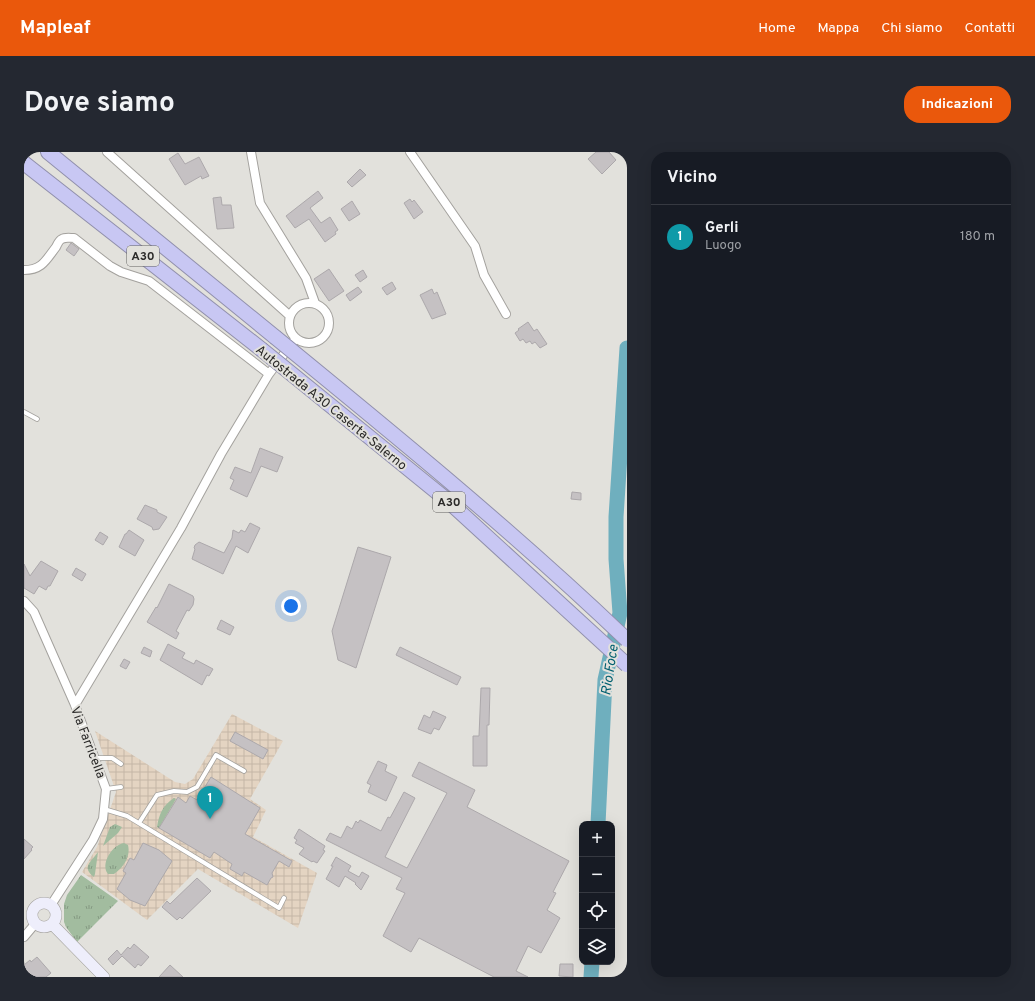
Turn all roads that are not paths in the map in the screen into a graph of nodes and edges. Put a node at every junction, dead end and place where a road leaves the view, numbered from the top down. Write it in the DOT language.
graph roads {
  1 [pos="48,152"];
  2 [pos="108,152"];
  3 [pos="252,152"];
  4 [pos="410,152"];
  5 [pos="24,163"];
  6 [pos="24,270"];
  7 [pos="315,303"];
  8 [pos="506,314"];
  9 [pos="290,316"];
  10 [pos="296,338"];
  11 [pos="269,374"];
  12 [pos="24,412"];
  13 [pos="37,419"];
  14 [pos="24,601"];
  15 [pos="627,640"];
  16 [pos="627,665"];
  17 [pos="75,705"];
  18 [pos="95,758"];
  19 [pos="121,764"];
  20 [pos="244,771"];
  21 [pos="121,787"];
  22 [pos="106,788"];
  23 [pos="104,809"];
  24 [pos="139,823"];
  25 [pos="284,898"];
  26 [pos="29,905"];
  27 [pos="51,905"];
  28 [pos="35,924"];
  29 [pos="52,924"];
  30 [pos="24,937"];
  31 [pos="104,977"];
  1 -- 15 [label="highway, Autostrada A30 Caserta-Salerno / A30, bridge"];
  2 -- 9 [label="street"];
  3 -- 7 [label="street"];
  4 -- 8 [label="street"];
  5 -- 16 [label="highway, Autostrada A30 Caserta-Salerno / A30, bridge"];
  6 -- 11 [label="street"];
  7 -- 9 [label="street"];
  7 -- 10 [label="street"];
  9 -- 10 [label="street"];
  10 -- 11 [label="street"];
  11 -- 17 [label="street"];
  12 -- 13 [label="lane"];
  14 -- 17 [label="street, Via Farricella"];
  17 -- 18 [label="street, Via Farricella"];
  18 -- 19 [label="lane"];
  18 -- 22 [label="street, Via Farricella"];
  20 -- 24 [label="lane"];
  21 -- 22 [label="lane"];
  22 -- 23 [label="street, Via Farricella"];
  23 -- 24 [label="lane"];
  23 -- 27 [label="street, Via Farricella"];
  24 -- 25 [label="lane"];
  26 -- 27 [label="main road"];
  26 -- 28 [label="main road"];
  27 -- 29 [label="main road"];
  28 -- 29 [label="main road"];
  28 -- 30 [label="street"];
  29 -- 31 [label="main road"];
}
